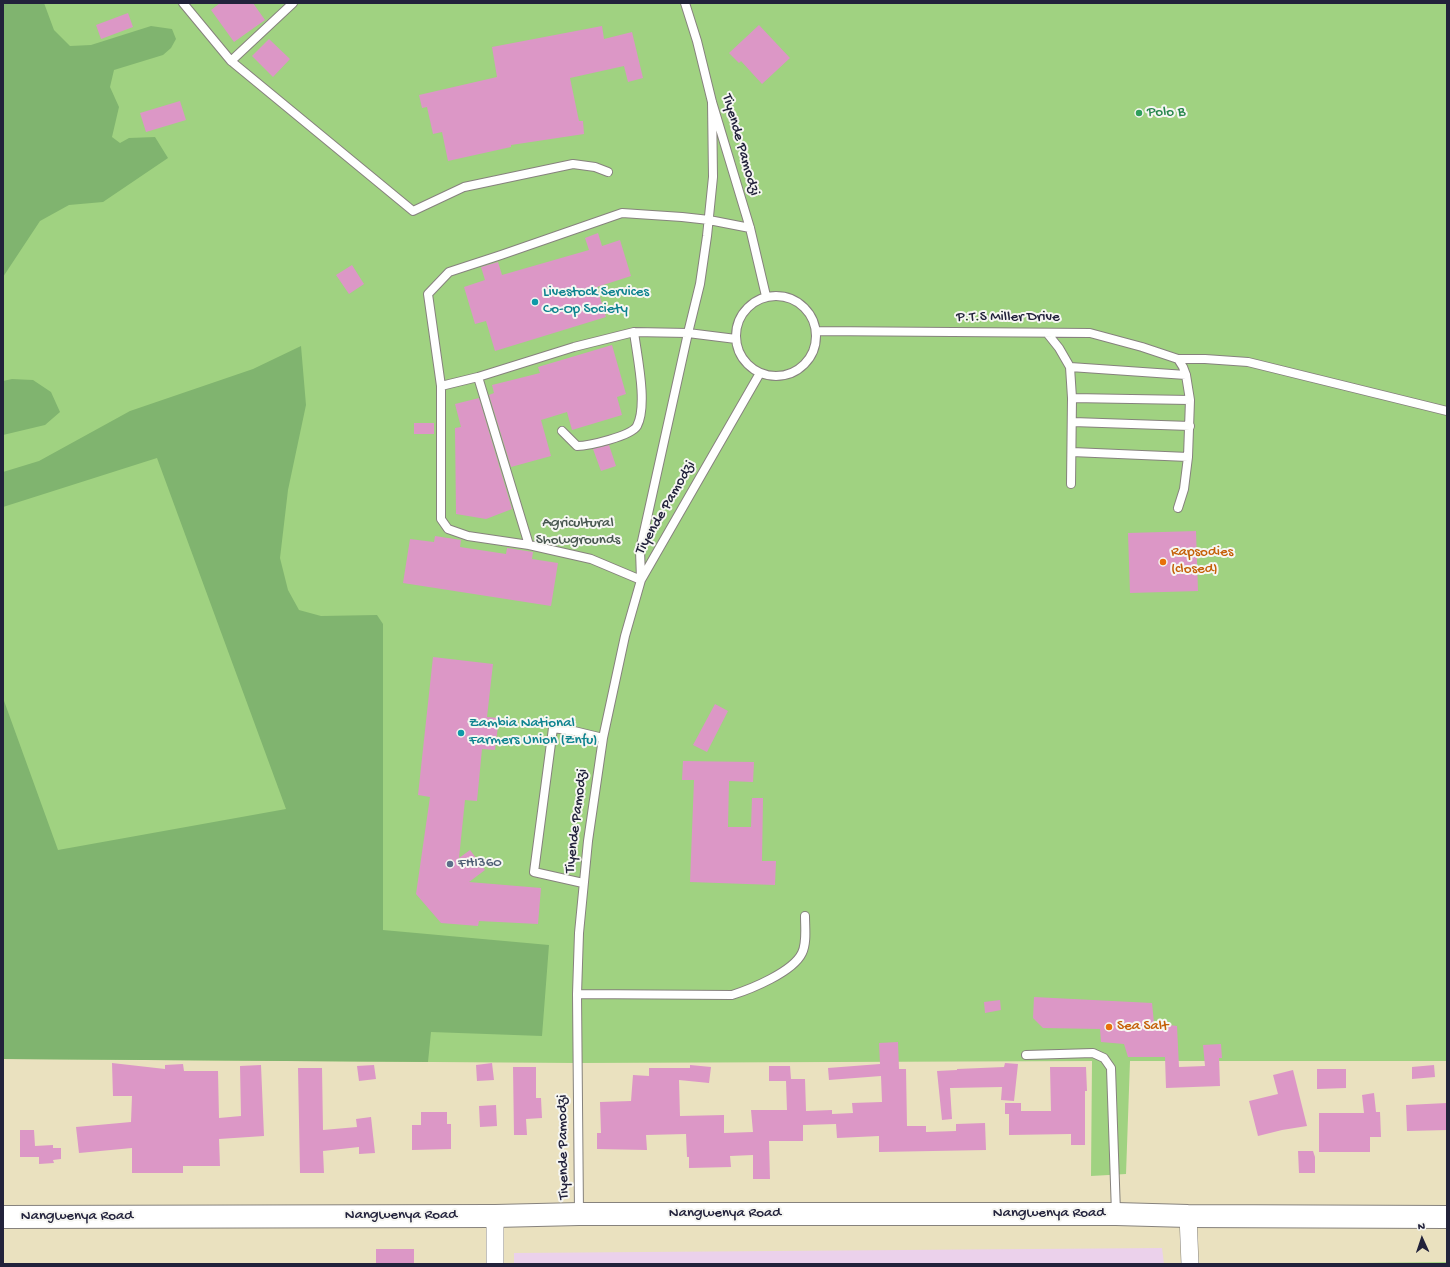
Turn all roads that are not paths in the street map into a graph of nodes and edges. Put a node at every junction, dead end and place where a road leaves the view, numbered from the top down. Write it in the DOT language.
graph roads {
  1 [pos="183,3"];
  2 [pos="292,3"];
  3 [pos="685,3"];
  4 [pos="231,61"];
  5 [pos="712,102"];
  6 [pos="608,172"];
  7 [pos="709,220"];
  8 [pos="750,228"];
  9 [pos="766,296"];
  10 [pos="816,331"];
  11 [pos="634,332"];
  12 [pos="1047,332"];
  13 [pos="688,333"];
  14 [pos="736,339"];
  15 [pos="1178,359"];
  16 [pos="1070,367"];
  17 [pos="760,373"];
  18 [pos="1186,375"];
  19 [pos="478,377"];
  20 [pos="441,386"];
  21 [pos="1072,398"];
  22 [pos="1190,400"];
  23 [pos="1447,411"];
  24 [pos="1073,422"];
  25 [pos="1190,426"];
  26 [pos="562,431"];
  27 [pos="1072,452"];
  28 [pos="1188,458"];
  29 [pos="1071,484"];
  30 [pos="1178,508"];
  31 [pos="529,545"];
  32 [pos="641,580"];
  33 [pos="602,738"];
  34 [pos="584,883"];
  35 [pos="805,916"];
  36 [pos="577,994"];
  37 [pos="1026,1055"];
  38 [pos="579,1214"];
  39 [pos="1116,1214"];
  40 [pos="494,1216"];
  41 [pos="1188,1216"];
  42 [pos="3,1217"];
  43 [pos="1447,1217"];
  44 [pos="495,1264"];
  45 [pos="1190,1264"];
  1 -- 4 [label="lane"];
  2 -- 4 [label="lane"];
  3 -- 5 [label="lane, Tiyende Pamodzi"];
  4 -- 6 [label="lane"];
  5 -- 7 [label="lane"];
  5 -- 8 [label="lane, Tiyende Pamodzi"];
  7 -- 8 [label="lane"];
  7 -- 13 [label="lane"];
  7 -- 20 [label="lane"];
  8 -- 9 [label="lane, Tiyende Pamodzi"];
  9 -- 10 [label="lane"];
  9 -- 14 [label="lane"];
  10 -- 12 [label="lane, P.T.S Miller Drive"];
  10 -- 17 [label="lane"];
  11 -- 13 [label="lane"];
  11 -- 19 [label="lane"];
  11 -- 26 [label="lane"];
  12 -- 15 [label="lane, P.T.S Miller Drive"];
  12 -- 16 [label="lane"];
  13 -- 14 [label="lane"];
  13 -- 32 [label="lane"];
  14 -- 17 [label="lane"];
  15 -- 18 [label="lane"];
  15 -- 23 [label="lane, P.T.S Miller Drive"];
  16 -- 18 [label="lane"];
  16 -- 21 [label="lane"];
  17 -- 32 [label="lane, Tiyende Pamodzi"];
  18 -- 22 [label="lane"];
  19 -- 20 [label="lane"];
  19 -- 31 [label="lane"];
  20 -- 31 [label="lane"];
  21 -- 22 [label="lane"];
  21 -- 24 [label="lane"];
  22 -- 25 [label="lane"];
  24 -- 25 [label="lane"];
  24 -- 27 [label="lane"];
  25 -- 28 [label="lane"];
  27 -- 28 [label="lane"];
  27 -- 29 [label="lane"];
  28 -- 30 [label="lane"];
  31 -- 32 [label="lane"];
  32 -- 33 [label="lane, Tiyende Pamodzi"];
  33 -- 34 [label="lane, Tiyende Pamodzi"];
  33 -- 34 [label="lane"];
  34 -- 36 [label="lane, Tiyende Pamodzi"];
  35 -- 36 [label="lane"];
  36 -- 38 [label="lane, Tiyende Pamodzi"];
  37 -- 39 [label="lane"];
  38 -- 39 [label="main road, Nangwenya Road"];
  38 -- 40 [label="main road, Nangwenya Road"];
  39 -- 41 [label="main road, Nangwenya Road"];
  40 -- 42 [label="main road, Nangwenya Road"];
  40 -- 44 [label="street"];
  41 -- 43 [label="main road, Nangwenya Road"];
  41 -- 45 [label="street"];
}
